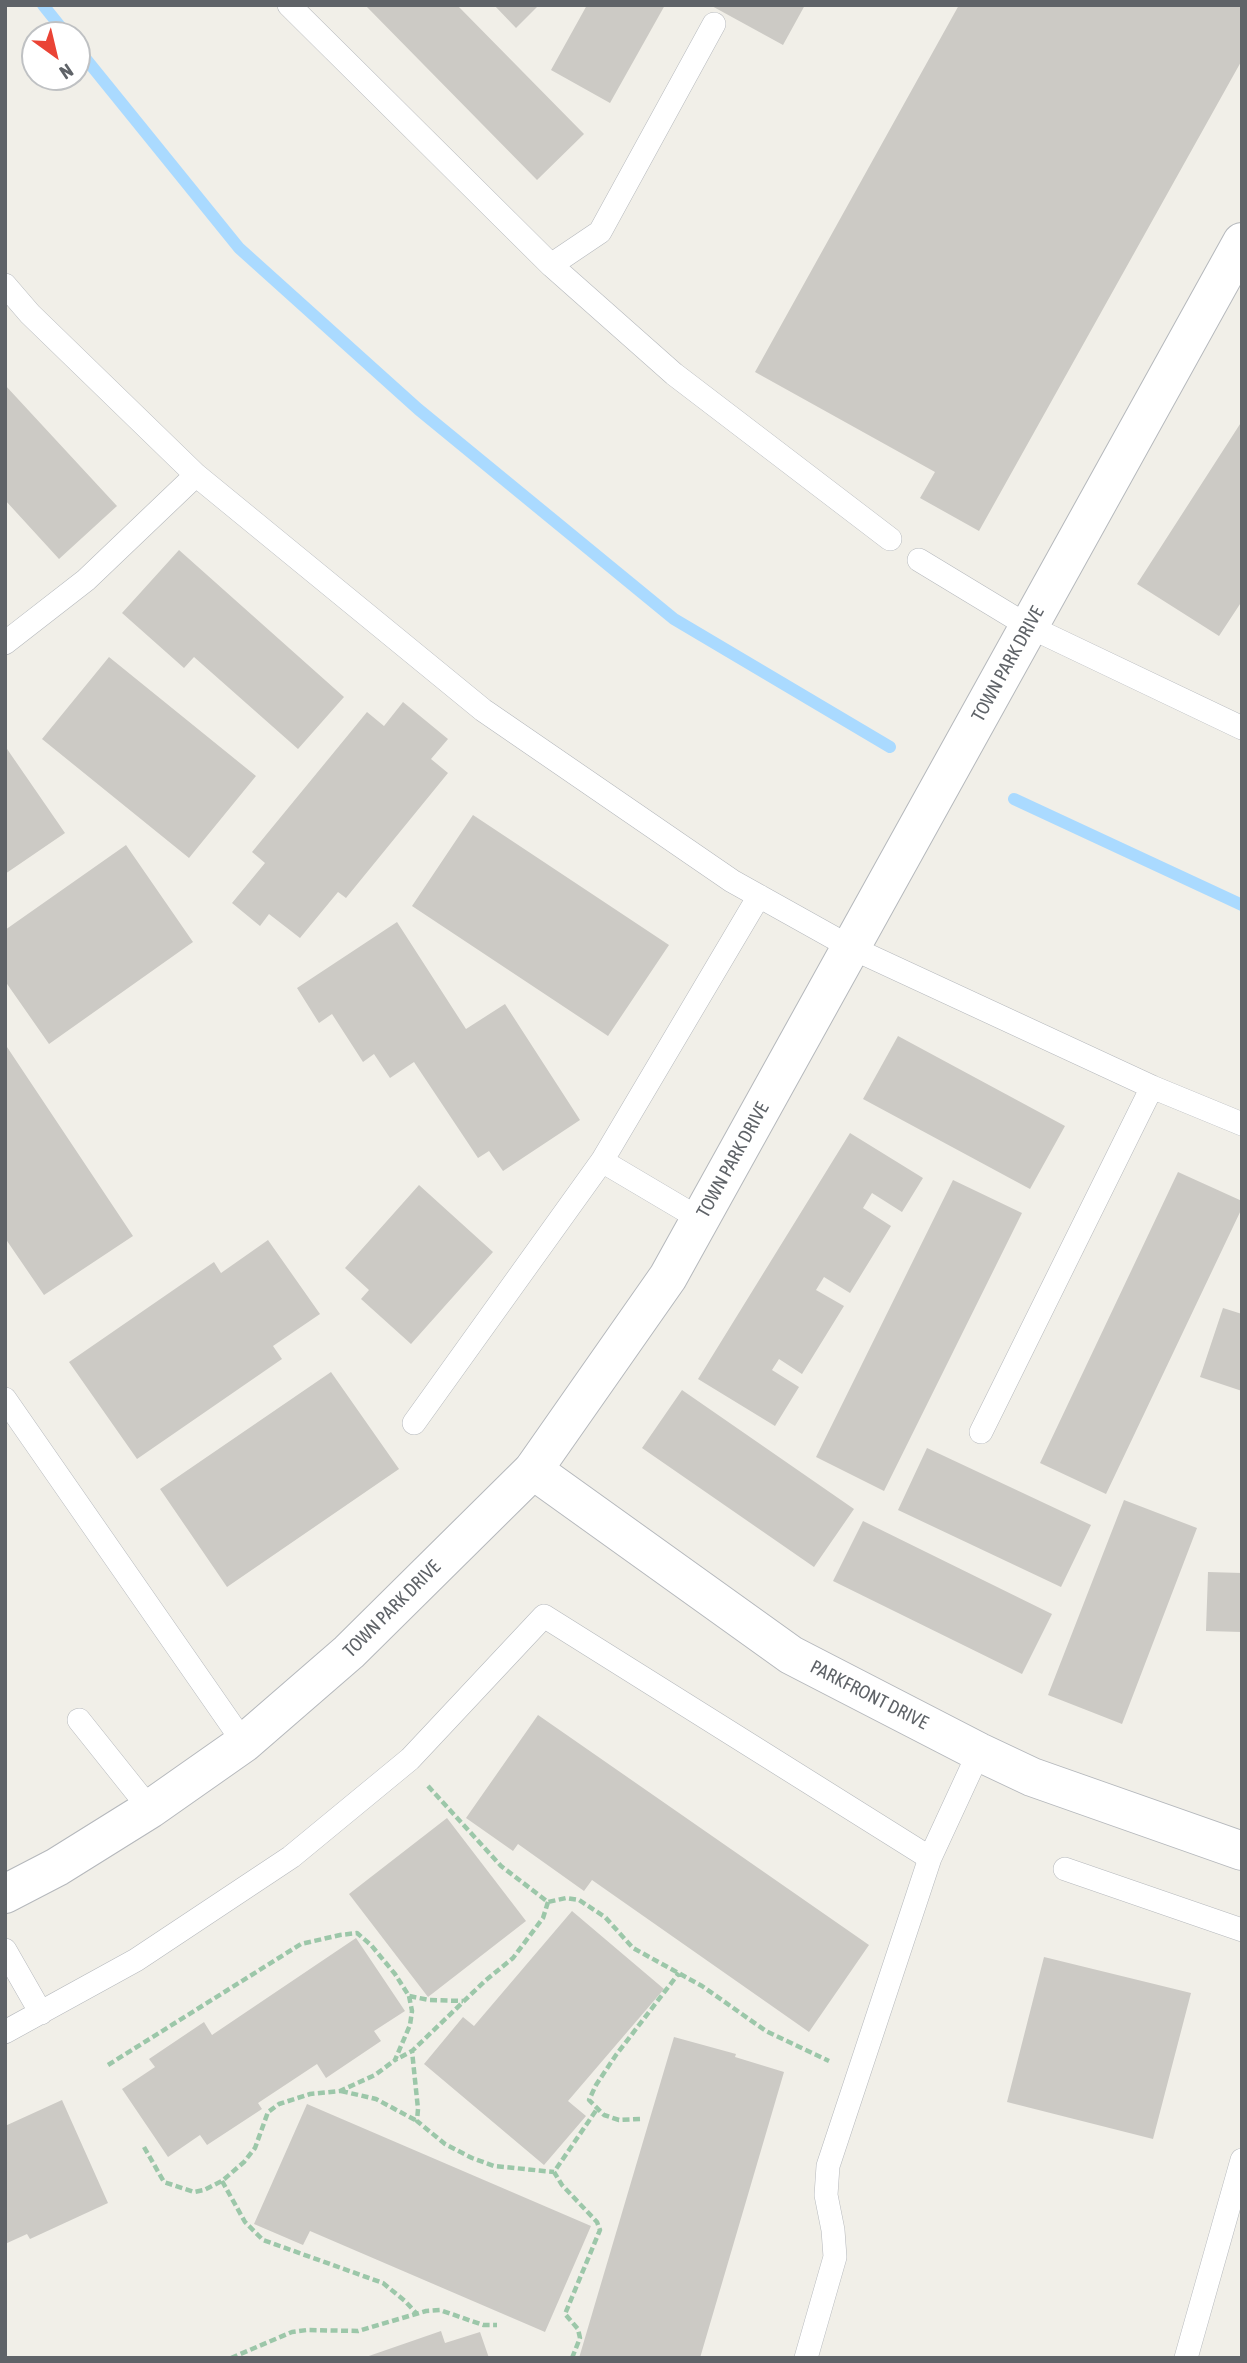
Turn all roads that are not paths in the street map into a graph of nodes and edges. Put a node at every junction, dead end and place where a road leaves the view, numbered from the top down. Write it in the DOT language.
graph roads {
  1 [pos="289,5"];
  2 [pos="714,24"];
  3 [pos="1242,242"];
  4 [pos="551,265"];
  5 [pos="5,285"];
  6 [pos="196,475"];
  7 [pos="890,539"];
  8 [pos="919,560"];
  9 [pos="1028,626"];
  10 [pos="5,643"];
  11 [pos="1242,728"];
  12 [pos="759,896"];
  13 [pos="852,948"];
  14 [pos="1152,1087"];
  15 [pos="1242,1124"];
  16 [pos="602,1161"];
  17 [pos="700,1219"];
  18 [pos="5,1399"];
  19 [pos="414,1423"];
  20 [pos="981,1432"];
  21 [pos="533,1469"];
  22 [pos="79,1720"];
  23 [pos="244,1743"];
  24 [pos="979,1752"];
  25 [pos="150,1809"];
  26 [pos="1242,1851"];
  27 [pos="930,1858"];
  28 [pos="1065,1869"];
  29 [pos="5,1894"];
  30 [pos="1242,1930"];
  31 [pos="5,1950"];
  32 [pos="41,2013"];
  33 [pos="5,2032"];
  34 [pos="1242,2160"];
  35 [pos="806,2358"];
  36 [pos="1186,2358"];
  1 -- 4 [label="lane"];
  2 -- 4 [label="lane"];
  3 -- 9 [label="street, TOWN PARK DRIVE"];
  4 -- 7 [label="lane"];
  5 -- 6 [label="lane"];
  6 -- 10 [label="lane"];
  6 -- 12 [label="lane"];
  8 -- 9 [label="lane"];
  9 -- 11 [label="lane"];
  9 -- 13 [label="street, TOWN PARK DRIVE"];
  12 -- 13 [label="lane"];
  12 -- 16 [label="lane"];
  13 -- 14 [label="lane"];
  13 -- 17 [label="street, TOWN PARK DRIVE"];
  14 -- 15 [label="lane"];
  14 -- 20 [label="lane"];
  16 -- 17 [label="lane"];
  16 -- 19 [label="lane"];
  17 -- 21 [label="street, TOWN PARK DRIVE"];
  18 -- 23 [label="lane"];
  21 -- 23 [label="street, TOWN PARK DRIVE"];
  21 -- 24 [label="street, PARKFRONT DRIVE"];
  22 -- 25 [label="lane"];
  23 -- 25 [label="street, TOWN PARK DRIVE"];
  24 -- 26 [label="street, PARKFRONT DRIVE"];
  24 -- 27 [label="lane"];
  25 -- 29 [label="street, TOWN PARK DRIVE"];
  27 -- 32 [label="lane"];
  27 -- 35 [label="lane"];
  28 -- 30 [label="lane"];
  31 -- 32 [label="lane"];
  32 -- 33 [label="lane"];
  34 -- 36 [label="lane"];
}
